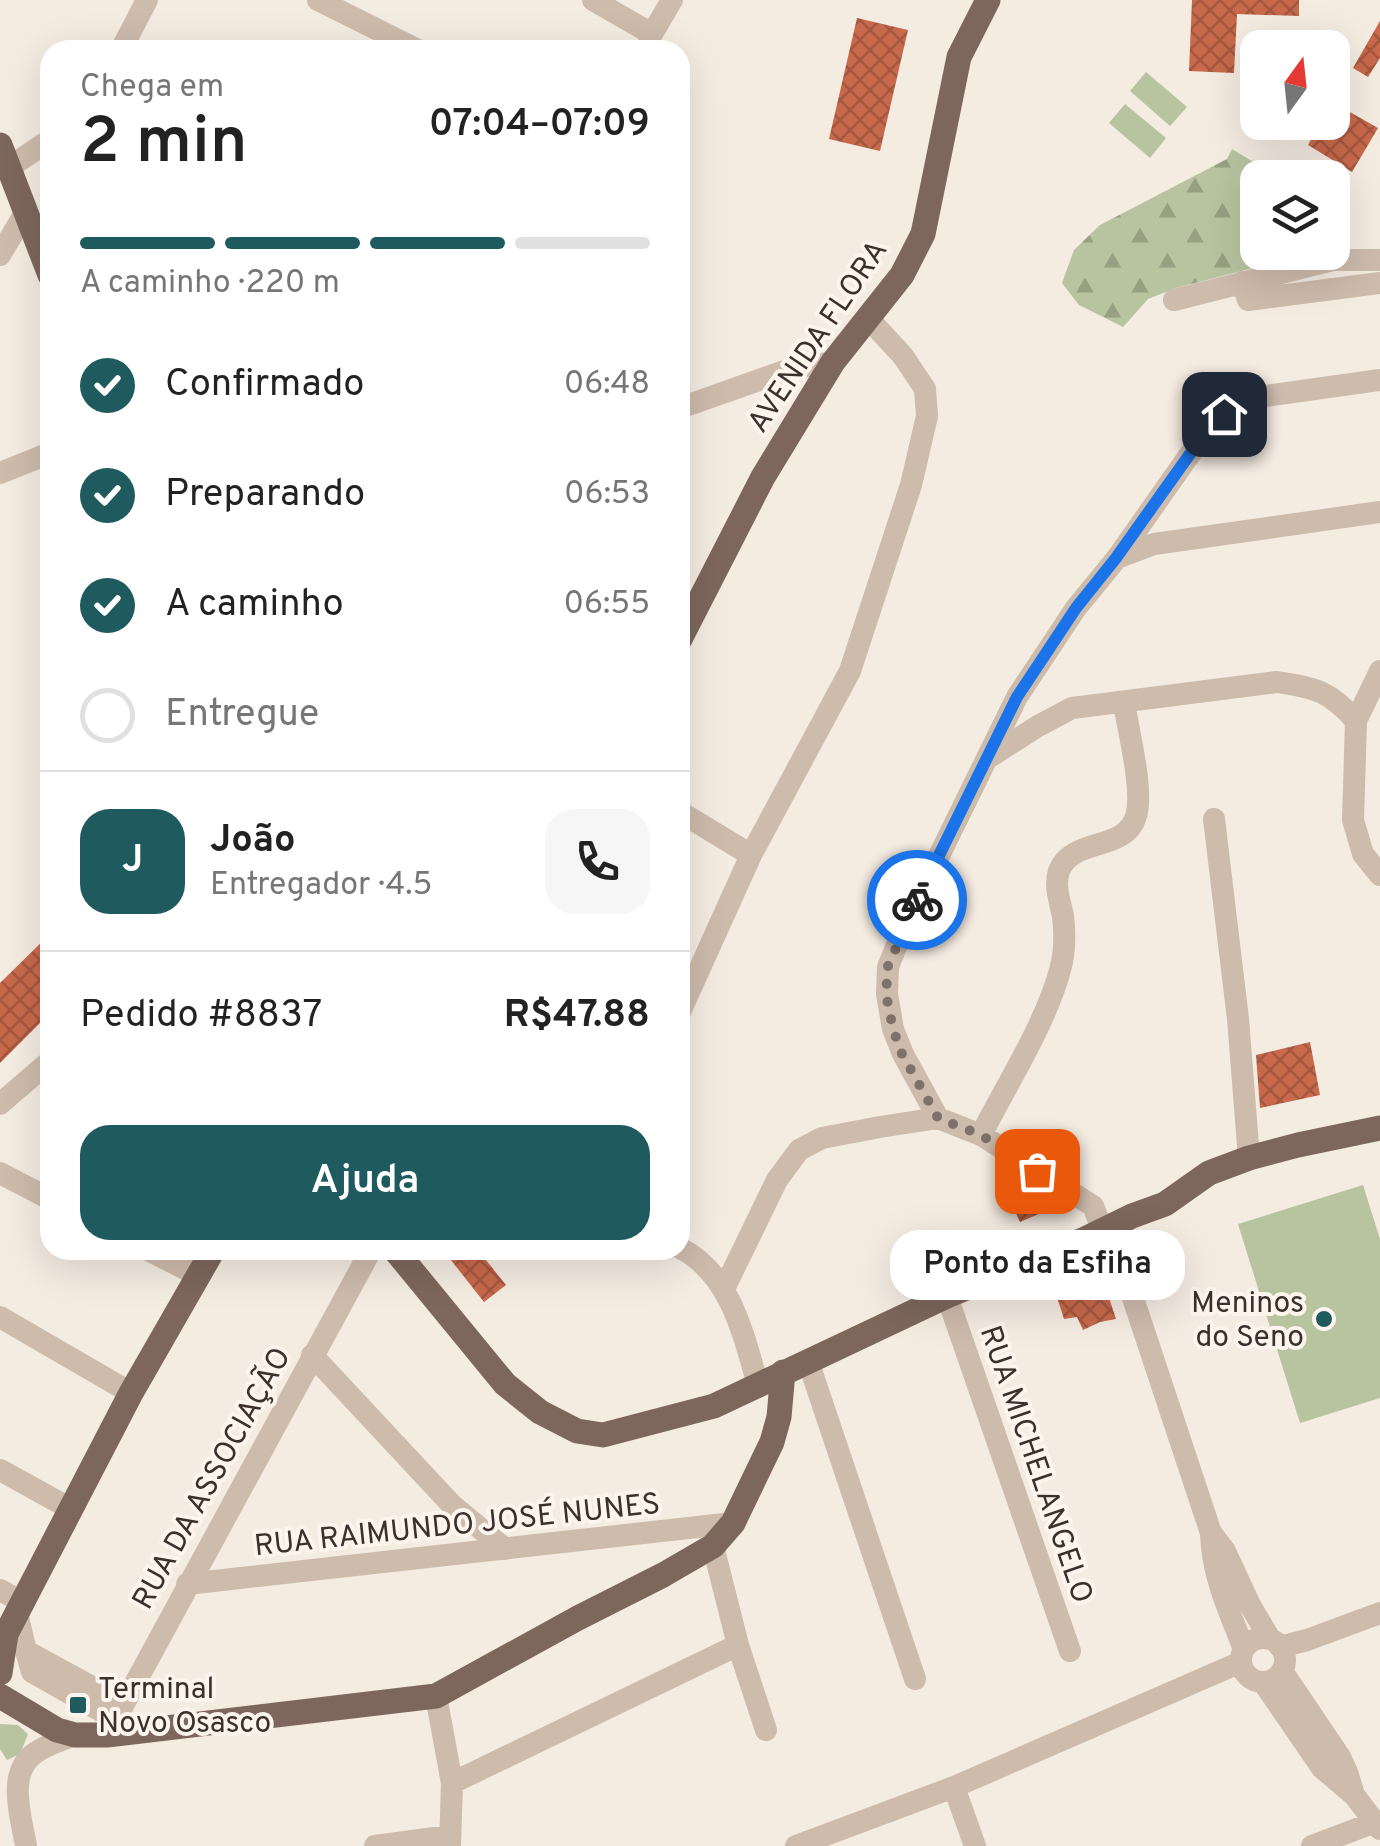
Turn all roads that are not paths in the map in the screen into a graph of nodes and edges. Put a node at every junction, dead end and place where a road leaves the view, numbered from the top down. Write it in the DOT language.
graph roads {
  1 [pos="147,0"];
  2 [pos="318,0"];
  3 [pos="594,0"];
  4 [pos="672,0"];
  5 [pos="988,0"];
  6 [pos="126,40"];
  7 [pos="398,40"];
  8 [pos="647,40"];
  9 [pos="651,40"];
  10 [pos="40,144"];
  11 [pos="4,157"];
  12 [pos="24,214"];
  13 [pos="40,252"];
  14 [pos="0,255"];
  15 [pos="1380,260"];
  16 [pos="1242,282"];
  17 [pos="1380,282"];
  18 [pos="1174,300"];
  19 [pos="867,317"];
  20 [pos="833,362"];
  21 [pos="1380,380"];
  22 [pos="690,404"];
  23 [pos="40,457"];
  24 [pos="0,474"];
  25 [pos="1380,512"];
  26 [pos="1116,558"];
  27 [pos="690,619"];
  28 [pos="1380,671"];
  29 [pos="1124,702"];
  30 [pos="1356,722"];
  31 [pos="988,758"];
  32 [pos="690,818"];
  33 [pos="1214,819"];
  34 [pos="751,856"];
  35 [pos="1380,875"];
  36 [pos="690,990"];
  37 [pos="40,1069"];
  38 [pos="0,1104"];
  39 [pos="938,1118"];
  40 [pos="1380,1128"];
  41 [pos="981,1135"];
  42 [pos="1249,1158"];
  43 [pos="0,1173"];
  44 [pos="40,1194"];
  45 [pos="1103,1231"];
  46 [pos="690,1254"];
  47 [pos="167,1260"];
  48 [pos="206,1260"];
  49 [pos="364,1260"];
  50 [pos="403,1260"];
  51 [pos="1125,1274"];
  52 [pos="197,1276"];
  53 [pos="724,1288"];
  54 [pos="947,1296"];
  55 [pos="0,1317"];
  56 [pos="312,1355"];
  57 [pos="808,1362"];
  58 [pos="783,1372"];
  59 [pos="758,1384"];
  60 [pos="132,1393"];
  61 [pos="0,1470"];
  62 [pos="70,1508"];
  63 [pos="733,1523"];
  64 [pos="713,1546"];
  65 [pos="505,1549"];
  66 [pos="187,1584"];
  67 [pos="1380,1613"];
  68 [pos="9,1616"];
  69 [pos="738,1645"];
  70 [pos="1070,1652"];
  71 [pos="1264,1660"];
  72 [pos="0,1673"];
  73 [pos="915,1679"];
  74 [pos="0,1696"];
  75 [pos="436,1696"];
  76 [pos="115,1719"];
  77 [pos="766,1730"];
  78 [pos="74,1735"];
  79 [pos="452,1783"];
  80 [pos="954,1787"];
  81 [pos="1377,1826"];
  82 [pos="450,1841"];
  83 [pos="26,1846"];
  84 [pos="375,1846"];
  85 [pos="796,1846"];
  86 [pos="974,1846"];
  87 [pos="1312,1846"];
  1 -- 6 [label="street"];
  2 -- 7 [label="street"];
  3 -- 8 [label="street"];
  4 -- 9 [label="street"];
  5 -- 19 [label="main road, AVENIDA FLORA"];
  10 -- 11 [label="street"];
  11 -- 12 [label="main road"];
  12 -- 13 [label="main road"];
  12 -- 14 [label="street"];
  15 -- 16 [label="street"];
  16 -- 17 [label="street"];
  16 -- 18 [label="street"];
  19 -- 20 [label="main road, AVENIDA FLORA"];
  19 -- 34 [label="street"];
  20 -- 22 [label="street"];
  20 -- 27 [label="main road, AVENIDA FLORA"];
  21 -- 26 [label="street"];
  23 -- 24 [label="street"];
  25 -- 26 [label="street"];
  26 -- 31 [label="street"];
  28 -- 30 [label="street"];
  29 -- 30 [label="street"];
  29 -- 31 [label="street"];
  29 -- 41 [label="street"];
  30 -- 35 [label="street"];
  31 -- 39 [label="street"];
  32 -- 34 [label="street"];
  33 -- 42 [label="street"];
  34 -- 36 [label="street"];
  37 -- 38 [label="street"];
  39 -- 41 [label="street"];
  39 -- 53 [label="street"];
  40 -- 42 [label="main road"];
  41 -- 45 [label="street"];
  42 -- 45 [label="main road"];
  43 -- 44 [label="street"];
  45 -- 51 [label="street"];
  45 -- 51 [label="street"];
  45 -- 54 [label="main road"];
  46 -- 53 [label="street"];
  47 -- 52 [label="street"];
  48 -- 52 [label="main road"];
  49 -- 56 [label="street, RUA DA ASSOCIAÇÃO"];
  50 -- 59 [label="main road"];
  51 -- 71 [label="street"];
  52 -- 60 [label="main road"];
  53 -- 59 [label="street"];
  54 -- 57 [label="main road"];
  54 -- 70 [label="street, RUA MICHELANGELO"];
  55 -- 60 [label="street"];
  56 -- 65 [label="street"];
  56 -- 66 [label="street, RUA DA ASSOCIAÇÃO"];
  57 -- 58 [label="main road"];
  57 -- 73 [label="street"];
  58 -- 59 [label="main road"];
  58 -- 63 [label="main road"];
  60 -- 62 [label="main road"];
  61 -- 62 [label="street"];
  62 -- 68 [label="main road"];
  63 -- 64 [label="main road"];
  63 -- 65 [label="street, RUA RAIMUNDO JOSÉ NUNES"];
  64 -- 69 [label="street"];
  64 -- 75 [label="main road"];
  65 -- 66 [label="street, RUA RAIMUNDO JOSÉ NUNES"];
  66 -- 76 [label="street, RUA DA ASSOCIAÇÃO"];
  67 -- 71 [label="street"];
  68 -- 72 [label="main road"];
  68 -- 76 [label="street"];
  69 -- 77 [label="street"];
  69 -- 79 [label="street"];
  71 -- 80 [label="street"];
  71 -- 81 [label="street"];
  74 -- 78 [label="main road"];
  75 -- 76 [label="main road"];
  75 -- 79 [label="street"];
  76 -- 78 [label="main road"];
  78 -- 83 [label="street"];
  79 -- 82 [label="street"];
  80 -- 85 [label="street"];
  80 -- 86 [label="street"];
  81 -- 87 [label="street"];
  82 -- 84 [label="street"];
}
